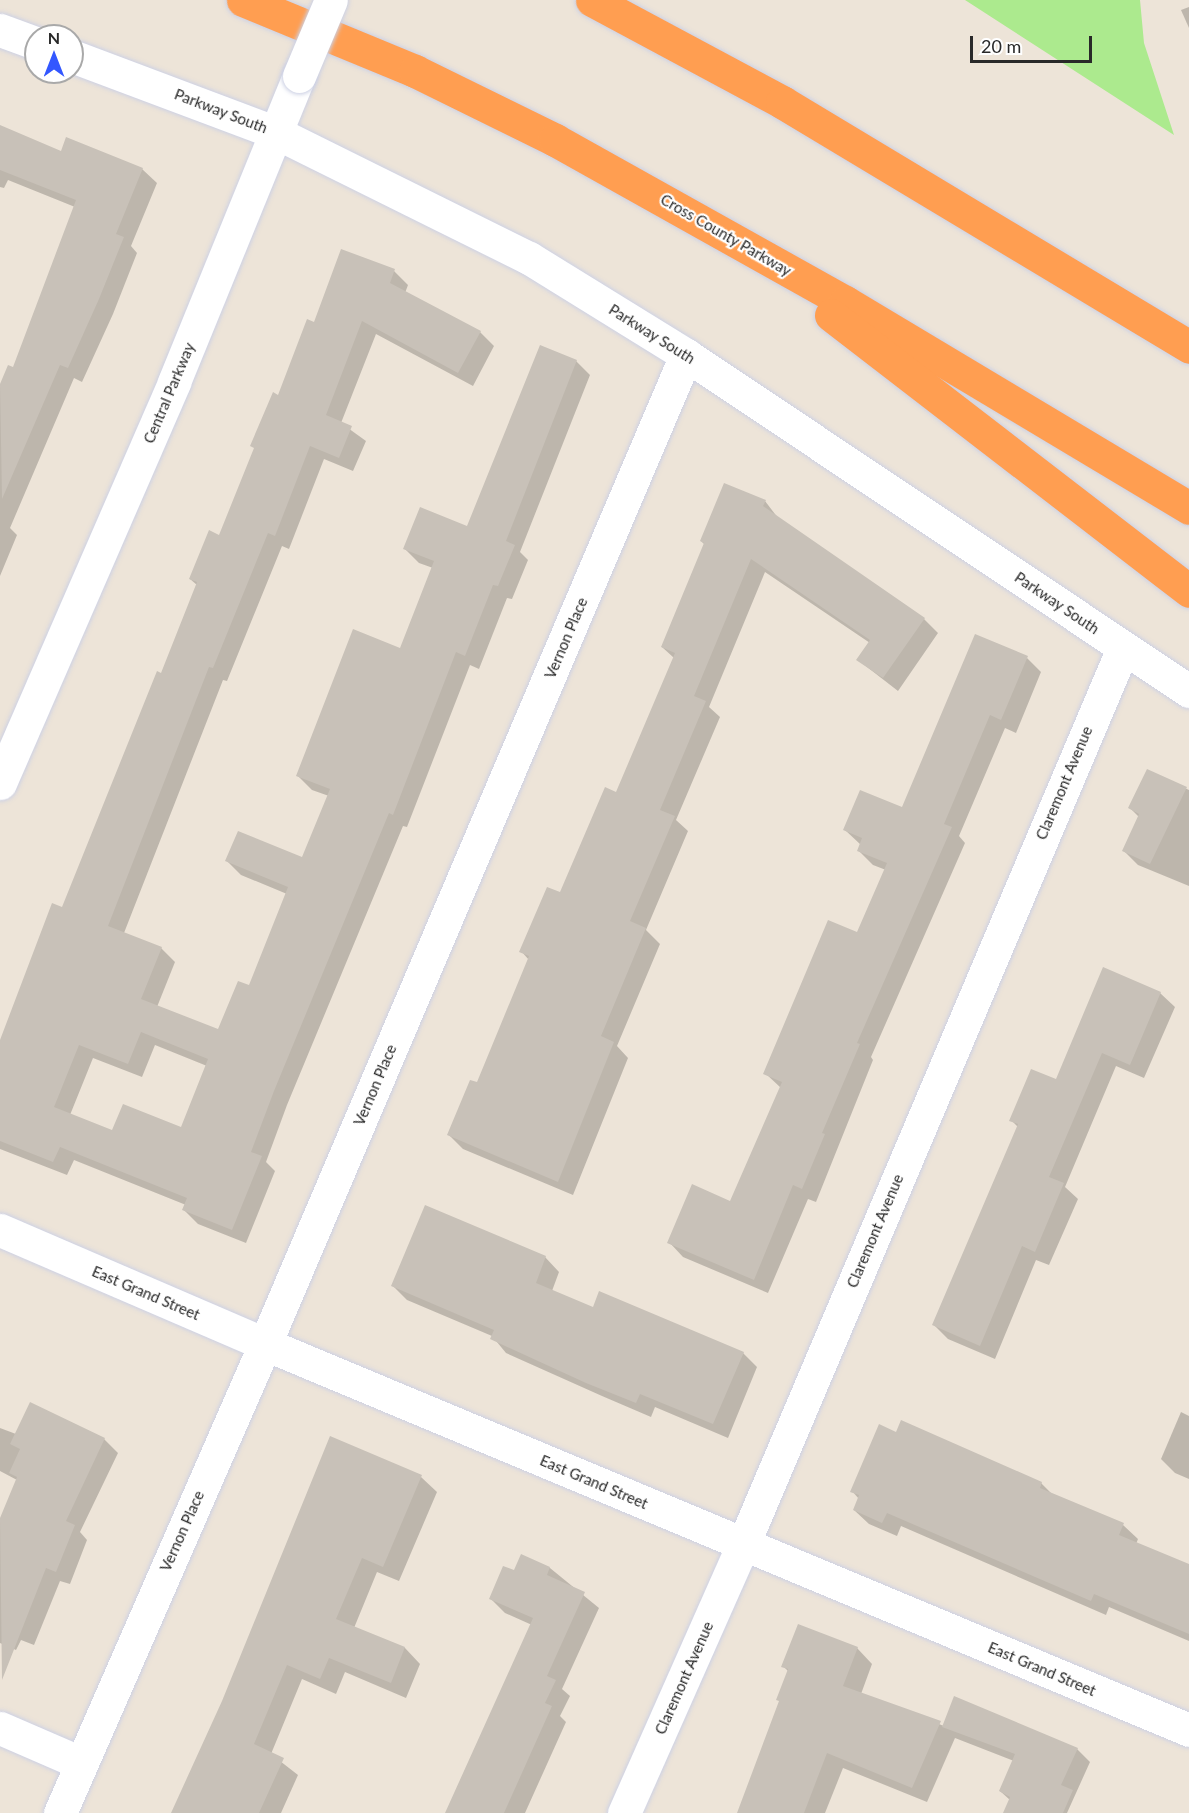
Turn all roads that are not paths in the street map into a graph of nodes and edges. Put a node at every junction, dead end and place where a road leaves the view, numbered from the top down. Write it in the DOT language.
graph roads {
  1 [pos="243,0"];
  2 [pos="331,0"];
  3 [pos="592,0"];
  4 [pos="0,30"];
  5 [pos="24,39"];
  6 [pos="84,61"];
  7 [pos="277,133"];
  8 [pos="737,242"];
  9 [pos="1189,345"];
  10 [pos="686,355"];
  11 [pos="1189,508"];
  12 [pos="1189,591"];
  13 [pos="1123,648"];
  14 [pos="1189,691"];
  15 [pos="10,727"];
  16 [pos="0,783"];
  17 [pos="0,1230"];
  18 [pos="265,1344"];
  19 [pos="743,1545"];
  20 [pos="0,1728"];
  21 [pos="1189,1730"];
  22 [pos="81,1763"];
  23 [pos="60,1813"];
  24 [pos="624,1813"];
  1 -- 8 [label="highway, Cross County Parkway"];
  2 -- 7 [label="street, Central Parkway, bridge"];
  3 -- 9 [label="highway"];
  4 -- 5 [label="street"];
  6 -- 7 [label="street, Parkway South"];
  7 -- 10 [label="street, Parkway South"];
  7 -- 15 [label="street, Central Parkway"];
  8 -- 11 [label="highway, Cross County Parkway"];
  8 -- 12 [label="highway"];
  10 -- 13 [label="street, Parkway South"];
  10 -- 18 [label="street, Vernon Place"];
  13 -- 14 [label="street, Parkway South"];
  13 -- 19 [label="street, Claremont Avenue"];
  15 -- 16 [label="street, Central Parkway"];
  17 -- 18 [label="street, East Grand Street"];
  18 -- 19 [label="street, East Grand Street"];
  18 -- 22 [label="street, Vernon Place"];
  19 -- 21 [label="street, East Grand Street"];
  19 -- 24 [label="street, Claremont Avenue"];
  20 -- 22 [label="street"];
  22 -- 23 [label="street, Vernon Place"];
}
